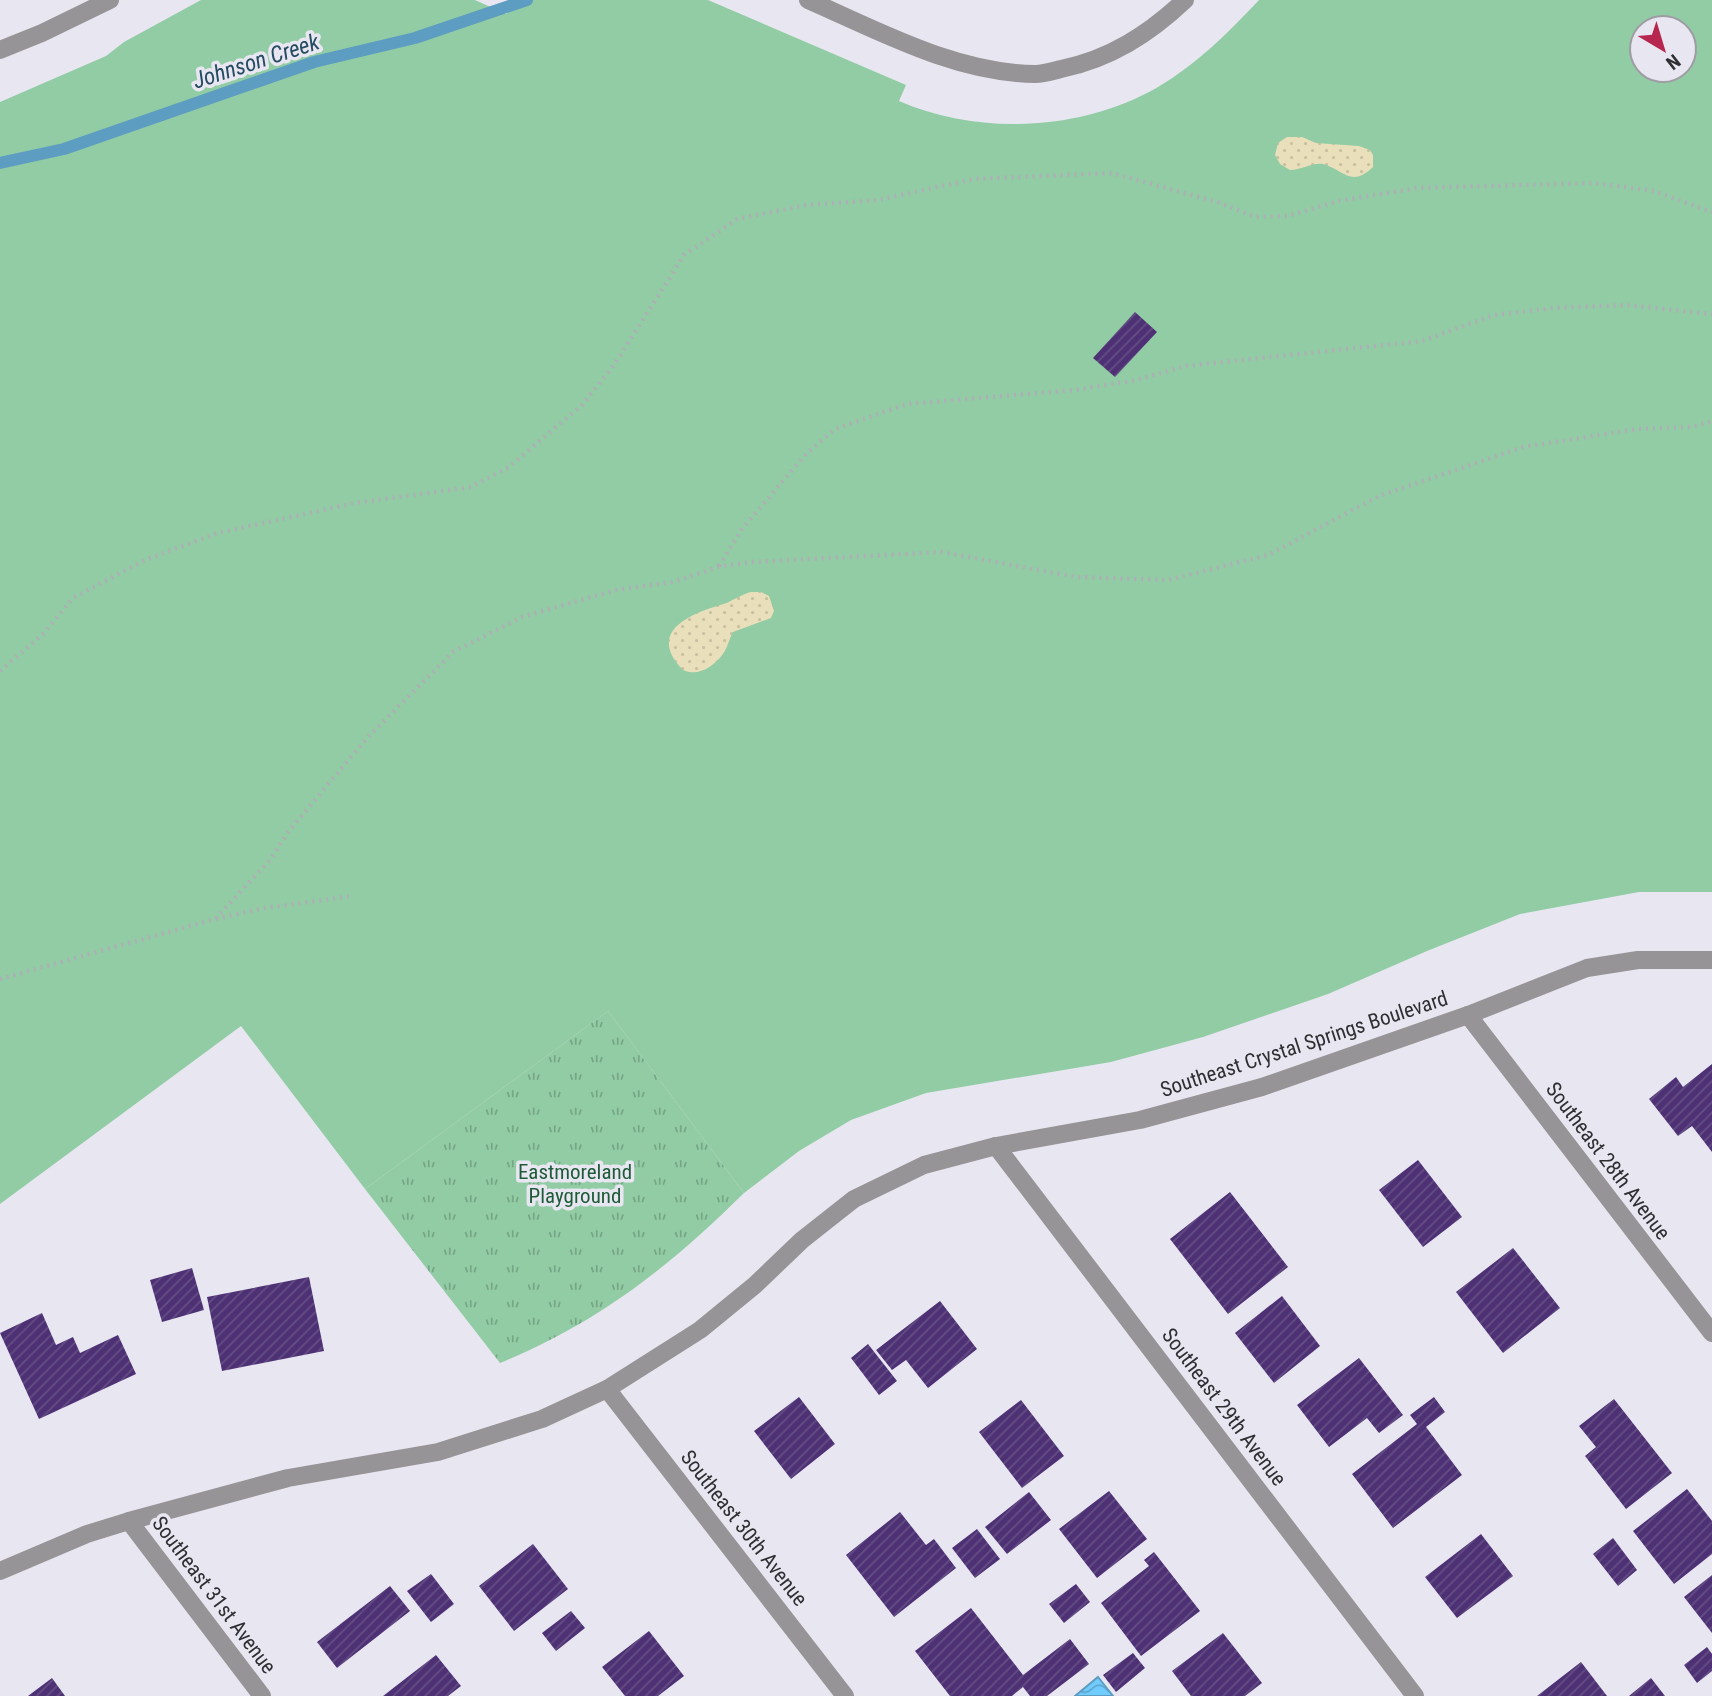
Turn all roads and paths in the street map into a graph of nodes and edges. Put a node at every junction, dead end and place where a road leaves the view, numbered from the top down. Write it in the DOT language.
graph roads {
  1 [pos="110,0"];
  2 [pos="807,0"];
  3 [pos="1185,0"];
  4 [pos="0,50"];
  5 [pos="1712,212"];
  6 [pos="1712,314"];
  7 [pos="1712,421"];
  8 [pos="718,567"];
  9 [pos="0,671"];
  10 [pos="351,896"];
  11 [pos="215,919"];
  12 [pos="1712,960"];
  13 [pos="0,979"];
  14 [pos="1468,1015"];
  15 [pos="996,1146"];
  16 [pos="1712,1334"];
  17 [pos="607,1389"];
  18 [pos="129,1521"];
  19 [pos="0,1571"];
  20 [pos="262,1696"];
  21 [pos="845,1696"];
  22 [pos="1415,1696"];
  1 -- 4 [label="street"];
  2 -- 3 [label="street"];
  5 -- 9 [label="path"];
  6 -- 8 [label="path"];
  7 -- 8 [label="path"];
  8 -- 11 [label="path"];
  10 -- 11 [label="path"];
  11 -- 13 [label="path"];
  12 -- 14 [label="street, Southeast Crystal Springs Boulevard"];
  14 -- 15 [label="street, Southeast Crystal Springs Boulevard"];
  14 -- 16 [label="street, Southeast 28th Avenue"];
  15 -- 17 [label="street, Southeast Crystal Springs Boulevard"];
  15 -- 22 [label="street, Southeast 29th Avenue"];
  17 -- 18 [label="street, Southeast Crystal Springs Boulevard"];
  17 -- 21 [label="street, Southeast 30th Avenue"];
  18 -- 19 [label="street, Southeast Crystal Springs Boulevard"];
  18 -- 20 [label="street, Southeast 31st Avenue"];
}
